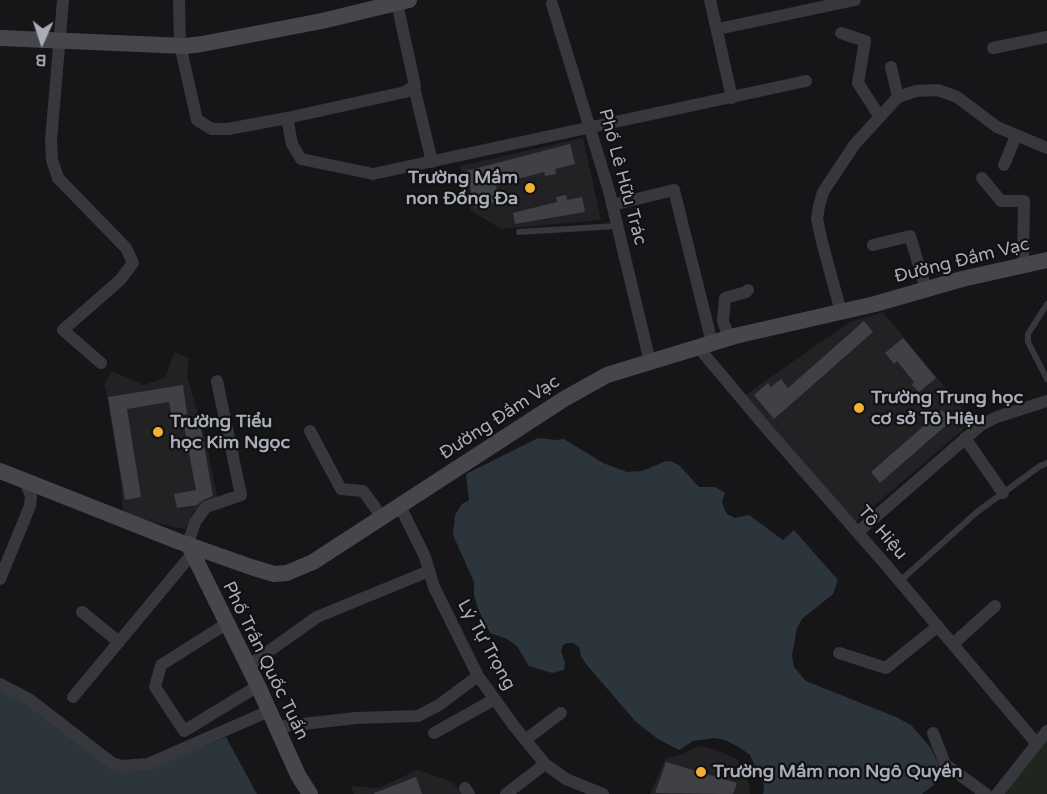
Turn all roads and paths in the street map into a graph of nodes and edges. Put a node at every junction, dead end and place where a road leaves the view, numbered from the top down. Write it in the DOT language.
graph roads {
  1 [pos="63,0"];
  2 [pos="179,0"];
  3 [pos="710,0"];
  4 [pos="855,0"];
  5 [pos="403,1"];
  6 [pos="549,1"];
  7 [pos="718,29"];
  8 [pos="841,33"];
  9 [pos="0,38"];
  10 [pos="1047,38"];
  11 [pos="59,41"];
  12 [pos="180,45"];
  13 [pos="993,48"];
  14 [pos="891,67"];
  15 [pos="806,81"];
  16 [pos="414,87"];
  17 [pos="898,97"];
  18 [pos="732,98"];
  19 [pos="880,117"];
  20 [pos="287,118"];
  21 [pos="591,127"];
  22 [pos="1016,136"];
  23 [pos="1047,148"];
  24 [pos="432,162"];
  25 [pos="1004,165"];
  26 [pos="982,178"];
  27 [pos="612,205"];
  28 [pos="617,226"];
  29 [pos="519,232"];
  30 [pos="873,245"];
  31 [pos="1047,260"];
  32 [pos="1023,265"];
  33 [pos="926,289"];
  34 [pos="748,290"];
  35 [pos="1047,304"];
  36 [pos="841,312"];
  37 [pos="729,338"];
  38 [pos="705,345"];
  39 [pos="650,362"];
  40 [pos="101,363"];
  41 [pos="1047,380"];
  42 [pos="217,381"];
  43 [pos="1047,401"];
  44 [pos="310,431"];
  45 [pos="965,438"];
  46 [pos="1047,463"];
  47 [pos="0,471"];
  48 [pos="26,481"];
  49 [pos="1003,493"];
  50 [pos="400,506"];
  51 [pos="382,517"];
  52 [pos="858,532"];
  53 [pos="190,549"];
  54 [pos="429,571"];
  55 [pos="0,579"];
  56 [pos="900,581"];
  57 [pos="995,606"];
  58 [pos="82,612"];
  59 [pos="226,624"];
  60 [pos="938,626"];
  61 [pos="119,642"];
  62 [pos="953,644"];
  63 [pos="839,653"];
  64 [pos="248,666"];
  65 [pos="478,676"];
  66 [pos="0,684"];
  67 [pos="258,686"];
  68 [pos="74,697"];
  69 [pos="495,699"];
  70 [pos="269,711"];
  71 [pos="561,713"];
  72 [pos="276,727"];
  73 [pos="1047,731"];
  74 [pos="434,733"];
  75 [pos="933,733"];
  76 [pos="525,740"];
  77 [pos="1037,744"];
  78 [pos="545,764"];
  79 [pos="310,794"];
  80 [pos="506,794"];
  81 [pos="603,794"];
  82 [pos="986,794"];
  83 [pos="997,794"];
  1 -- 11 [label="street"];
  2 -- 12 [label="street"];
  3 -- 7 [label="street"];
  4 -- 7 [label="street"];
  5 -- 12 [label="street"];
  5 -- 16 [label="street"];
  6 -- 21 [label="street, Phố Lê Hữu Trác"];
  7 -- 18 [label="street"];
  8 -- 19 [label="street"];
  9 -- 11 [label="street"];
  10 -- 13 [label="street"];
  11 -- 12 [label="street"];
  11 -- 40 [label="street"];
  12 -- 20 [label="street"];
  14 -- 17 [label="street"];
  15 -- 18 [label="street"];
  16 -- 20 [label="street"];
  16 -- 24 [label="street"];
  17 -- 19 [label="street"];
  17 -- 22 [label="street"];
  18 -- 21 [label="street"];
  19 -- 36 [label="street"];
  20 -- 24 [label="street"];
  21 -- 24 [label="street"];
  21 -- 27 [label="street, Phố Lê Hữu Trác"];
  22 -- 23 [label="street"];
  22 -- 25 [label="street"];
  26 -- 32 [label="street"];
  27 -- 28 [label="street, Phố Lê Hữu Trác"];
  27 -- 38 [label="street"];
  28 -- 29 [label="lane"];
  28 -- 39 [label="street, Phố Lê Hữu Trác"];
  30 -- 33 [label="street"];
  31 -- 32 [label="street, Đường Đầm Vạc"];
  32 -- 33 [label="street, Đường Đầm Vạc"];
  33 -- 36 [label="street, Đường Đầm Vạc"];
  34 -- 37 [label="street"];
  35 -- 41 [label="lane"];
  36 -- 37 [label="street, Đường Đầm Vạc"];
  37 -- 38 [label="street, Đường Đầm Vạc"];
  38 -- 39 [label="street, Đường Đầm Vạc"];
  38 -- 52 [label="street, Tô Hiệu"];
  39 -- 50 [label="street, Đường Đầm Vạc"];
  42 -- 53 [label="street"];
  43 -- 45 [label="street"];
  44 -- 51 [label="street"];
  45 -- 49 [label="street"];
  45 -- 52 [label="street"];
  46 -- 49 [label="lane"];
  47 -- 48 [label="street, Đường Đầm Vạc"];
  48 -- 53 [label="street, Đường Đầm Vạc"];
  48 -- 55 [label="street"];
  49 -- 56 [label="lane"];
  50 -- 51 [label="street, Đường Đầm Vạc"];
  50 -- 54 [label="street, Lý Tự Trọng"];
  51 -- 53 [label="street, Đường Đầm Vạc"];
  52 -- 56 [label="street, Tô Hiệu"];
  53 -- 59 [label="street, Phố Trần Quốc Tuấn"];
  53 -- 61 [label="street"];
  54 -- 64 [label="street"];
  54 -- 65 [label="street, Lý Tự Trọng"];
  56 -- 60 [label="street, Tô Hiệu"];
  57 -- 62 [label="street"];
  58 -- 61 [label="street"];
  59 -- 64 [label="street, Phố Trần Quốc Tuấn"];
  59 -- 67 [label="street"];
  60 -- 62 [label="street, Tô Hiệu"];
  60 -- 63 [label="street"];
  61 -- 68 [label="street"];
  62 -- 77 [label="street, Tô Hiệu"];
  64 -- 67 [label="street, Phố Trần Quốc Tuấn"];
  65 -- 69 [label="street, Lý Tự Trọng"];
  65 -- 72 [label="street"];
  66 -- 70 [label="street"];
  67 -- 70 [label="street, Phố Trần Quốc Tuấn"];
  69 -- 74 [label="street"];
  69 -- 76 [label="street, Lý Tự Trọng"];
  70 -- 72 [label="street, Phố Trần Quốc Tuấn"];
  71 -- 76 [label="street"];
  72 -- 79 [label="street, Phố Trần Quốc Tuấn"];
  73 -- 77 [label="street"];
  75 -- 82 [label="street"];
  76 -- 78 [label="street, Lý Tự Trọng"];
  77 -- 83 [label="street"];
  78 -- 80 [label="street"];
  78 -- 81 [label="street, Lý Tự Trọng"];
}
